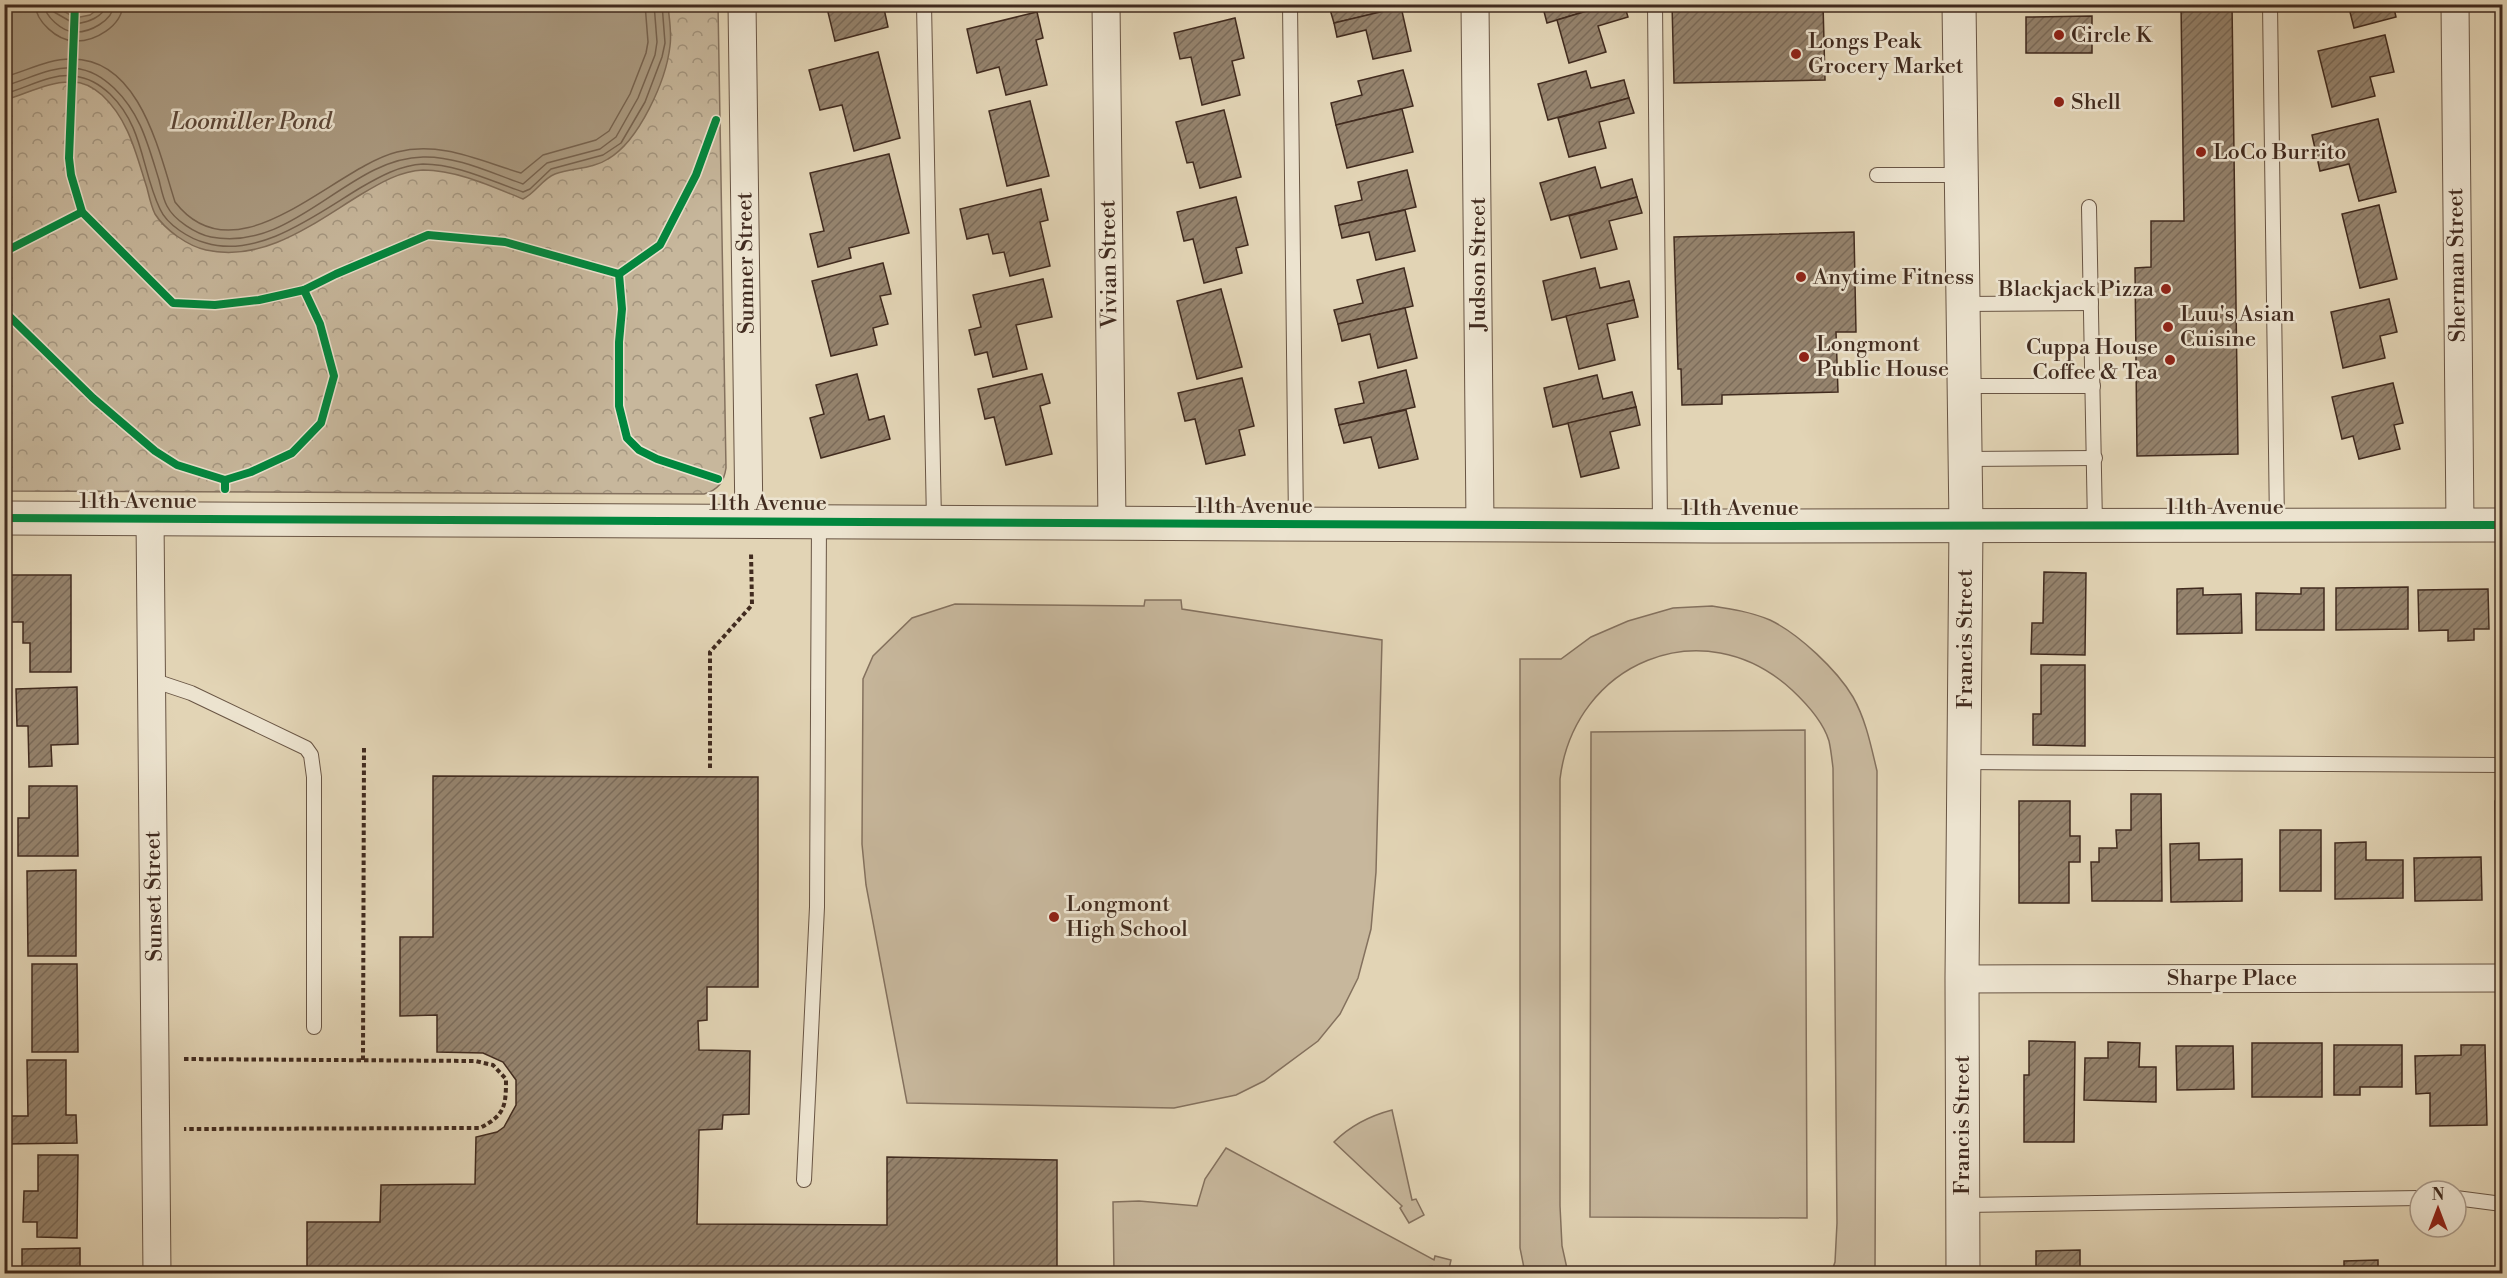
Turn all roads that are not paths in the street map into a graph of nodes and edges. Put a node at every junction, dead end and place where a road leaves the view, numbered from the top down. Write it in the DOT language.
graph roads {
  1 [pos="742,4"];
  2 [pos="924,4"];
  3 [pos="1106,4"];
  4 [pos="1290,4"];
  5 [pos="1475,4"];
  6 [pos="1655,4"];
  7 [pos="1959,4"];
  8 [pos="2270,4"];
  9 [pos="2455,4"];
  10 [pos="1877,175"];
  11 [pos="1962,175"];
  12 [pos="2089,207"];
  13 [pos="2091,303"];
  14 [pos="1963,304"];
  15 [pos="1964,386"];
  16 [pos="2093,386"];
  17 [pos="2095,458"];
  18 [pos="1965,459"];
  19 [pos="4,518"];
  20 [pos="150,519"];
  21 [pos="749,522"];
  22 [pos="819,522"];
  23 [pos="934,522"];
  24 [pos="1112,523"];
  25 [pos="1296,524"];
  26 [pos="1480,525"];
  27 [pos="1660,525"];
  28 [pos="1966,525"];
  29 [pos="2096,525"];
  30 [pos="2277,525"];
  31 [pos="2460,525"];
  32 [pos="2502,525"];
  33 [pos="152,680"];
  34 [pos="1964,762"];
  35 [pos="2502,765"];
  36 [pos="2502,978"];
  37 [pos="1962,979"];
  38 [pos="314,1027"];
  39 [pos="804,1180"];
  40 [pos="2408,1198"];
  41 [pos="2468,1200"];
  42 [pos="2502,1204"];
  43 [pos="1962,1205"];
  44 [pos="157,1274"];
  45 [pos="1963,1274"];
  1 -- 21 [label="street, Sumner Street"];
  2 -- 23 [label="lane"];
  3 -- 24 [label="street, Vivian Street"];
  4 -- 25 [label="lane"];
  5 -- 26 [label="street, Judson Street"];
  6 -- 27 [label="lane"];
  7 -- 11 [label="street, Francis Street"];
  8 -- 30 [label="lane"];
  9 -- 31 [label="street, Sherman Street"];
  10 -- 11 [label="lane"];
  11 -- 14 [label="street, Francis Street"];
  12 -- 13 [label="lane"];
  13 -- 14 [label="lane"];
  13 -- 16 [label="lane"];
  14 -- 15 [label="street, Francis Street"];
  15 -- 16 [label="lane"];
  15 -- 18 [label="street, Francis Street"];
  16 -- 17 [label="lane"];
  17 -- 18 [label="lane"];
  17 -- 29 [label="lane"];
  18 -- 28 [label="street, Francis Street"];
  19 -- 20 [label="street, 11th Avenue"];
  20 -- 21 [label="street, 11th Avenue"];
  20 -- 33 [label="street, Sunset Street"];
  21 -- 22 [label="street, 11th Avenue"];
  22 -- 23 [label="street, 11th Avenue"];
  22 -- 39 [label="lane"];
  23 -- 24 [label="street, 11th Avenue"];
  24 -- 25 [label="street, 11th Avenue"];
  25 -- 26 [label="street, 11th Avenue"];
  26 -- 27 [label="street, 11th Avenue"];
  27 -- 28 [label="street, 11th Avenue"];
  28 -- 29 [label="street, 11th Avenue"];
  28 -- 34 [label="street, Francis Street"];
  29 -- 30 [label="street, 11th Avenue"];
  30 -- 31 [label="street, 11th Avenue"];
  31 -- 32 [label="street, 11th Avenue"];
  33 -- 38 [label="lane"];
  33 -- 44 [label="street, Sunset Street"];
  34 -- 35 [label="lane"];
  34 -- 37 [label="street, Francis Street"];
  36 -- 37 [label="street, Sharpe Place"];
  37 -- 43 [label="street, Francis Street"];
  40 -- 43 [label="lane"];
  41 -- 42 [label="lane"];
  43 -- 45 [label="street, Francis Street"];
}
